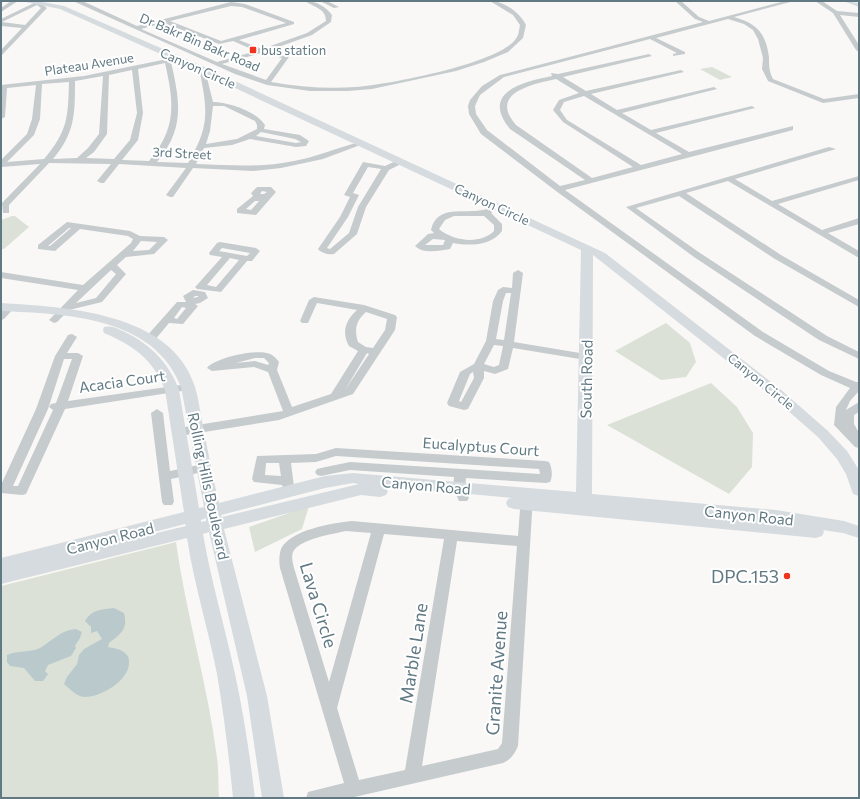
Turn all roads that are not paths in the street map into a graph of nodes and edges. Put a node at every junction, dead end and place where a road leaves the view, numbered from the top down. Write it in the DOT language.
graph roads {
  1 [pos="15,1"];
  2 [pos="24,1"];
  3 [pos="76,1"];
  4 [pos="308,1"];
  5 [pos="323,1"];
  6 [pos="488,1"];
  7 [pos="493,1"];
  8 [pos="678,1"];
  9 [pos="685,1"];
  10 [pos="791,1"];
  11 [pos="818,1"];
  12 [pos="848,1"];
  13 [pos="36,2"];
  14 [pos="858,2"];
  15 [pos="212,4"];
  16 [pos="218,6"];
  17 [pos="55,7"];
  18 [pos="336,7"];
  19 [pos="1,10"];
  20 [pos="41,12"];
  21 [pos="836,14"];
  22 [pos="859,15"];
  23 [pos="727,17"];
  24 [pos="164,21"];
  25 [pos="710,21"];
  26 [pos="1,23"];
  27 [pos="27,27"];
  28 [pos="137,28"];
  29 [pos="649,37"];
  30 [pos="235,40"];
  31 [pos="4,48"];
  32 [pos="259,50"];
  33 [pos="859,50"];
  34 [pos="1,54"];
  35 [pos="675,55"];
  36 [pos="649,56"];
  37 [pos="172,60"];
  38 [pos="216,64"];
  39 [pos="539,65"];
  40 [pos="135,69"];
  41 [pos="206,71"];
  42 [pos="681,72"];
  43 [pos="106,74"];
  44 [pos="556,76"];
  45 [pos="72,79"];
  46 [pos="222,79"];
  47 [pos="268,82"];
  48 [pos="39,84"];
  49 [pos="205,84"];
  50 [pos="2,87"];
  51 [pos="714,89"];
  52 [pos="585,93"];
  53 [pos="859,96"];
  54 [pos="210,104"];
  55 [pos="752,108"];
  56 [pos="616,112"];
  57 [pos="1,117"];
  58 [pos="790,128"];
  59 [pos="260,130"];
  60 [pos="650,132"];
  61 [pos="251,137"];
  62 [pos="359,144"];
  63 [pos="202,146"];
  64 [pos="832,149"];
  65 [pos="688,155"];
  66 [pos="48,160"];
  67 [pos="79,160"];
  68 [pos="118,162"];
  69 [pos="401,162"];
  70 [pos="151,164"];
  71 [pos="1,166"];
  72 [pos="190,166"];
  73 [pos="258,168"];
  74 [pos="386,168"];
  75 [pos="640,168"];
  76 [pos="859,178"];
  77 [pos="729,179"];
  78 [pos="101,181"];
  79 [pos="592,181"];
  80 [pos="261,189"];
  81 [pos="559,189"];
  82 [pos="680,193"];
  83 [pos="170,195"];
  84 [pos="771,204"];
  85 [pos="497,206"];
  86 [pos="6,210"];
  87 [pos="486,213"];
  88 [pos="859,221"];
  89 [pos="78,227"];
  90 [pos="821,233"];
  91 [pos="436,234"];
  92 [pos="138,238"];
  93 [pos="450,240"];
  94 [pos="587,248"];
  95 [pos="124,254"];
  96 [pos="228,255"];
  97 [pos="859,255"];
  98 [pos="245,258"];
  99 [pos="112,264"];
  100 [pos="518,273"];
  101 [pos="1,274"];
  102 [pos="85,288"];
  103 [pos="203,291"];
  104 [pos="516,291"];
  105 [pos="498,301"];
  106 [pos="859,304"];
  107 [pos="515,305"];
  108 [pos="364,308"];
  109 [pos="4,312"];
  110 [pos="60,314"];
  111 [pos="305,321"];
  112 [pos="72,337"];
  113 [pos="150,338"];
  114 [pos="491,341"];
  115 [pos="509,344"];
  116 [pos="364,350"];
  117 [pos="376,351"];
  118 [pos="60,356"];
  119 [pos="859,356"];
  120 [pos="586,357"];
  121 [pos="272,370"];
  122 [pos="54,372"];
  123 [pos="73,372"];
  124 [pos="826,373"];
  125 [pos="188,387"];
  126 [pos="858,387"];
  127 [pos="172,390"];
  128 [pos="335,397"];
  129 [pos="842,404"];
  130 [pos="60,406"];
  131 [pos="859,406"];
  132 [pos="42,409"];
  133 [pos="157,413"];
  134 [pos="289,413"];
  135 [pos="197,428"];
  136 [pos="180,432"];
  137 [pos="859,443"];
  138 [pos="316,458"];
  139 [pos="285,460"];
  140 [pos="194,470"];
  141 [pos="164,476"];
  142 [pos="325,484"];
  143 [pos="288,486"];
  144 [pos="461,486"];
  145 [pos="859,490"];
  146 [pos="527,499"];
  147 [pos="168,502"];
  148 [pos="585,504"];
  149 [pos="213,518"];
  150 [pos="194,523"];
  151 [pos="378,528"];
  152 [pos="451,535"];
  153 [pos="858,535"];
  154 [pos="524,542"];
  155 [pos="1,565"];
  156 [pos="1,577"];
  157 [pos="330,707"];
  158 [pos="412,776"];
  159 [pos="354,789"];
  160 [pos="244,798"];
  161 [pos="273,798"];
  162 [pos="314,798"];
  1 -- 19 [label="street"];
  2 -- 13 [label="main road, Canyon Circle"];
  3 -- 28 [label="street, Dr Bakr Bin Bakr Road"];
  4 -- 32 [label="street"];
  5 -- 18 [label="street"];
  6 -- 47 [label="street"];
  7 -- 47 [label="street, Dr Bakr Bin Bakr Road"];
  8 -- 25 [label="street"];
  9 -- 25 [label="street"];
  10 -- 23 [label="street"];
  11 -- 21 [label="street"];
  12 -- 14 [label="main road"];
  13 -- 17 [label="main road, Canyon Circle"];
  13 -- 20 [label="street"];
  13 -- 26 [label="street"];
  15 -- 16 [label="street"];
  16 -- 24 [label="street"];
  16 -- 30 [label="street"];
  17 -- 20 [label="main road"];
  17 -- 37 [label="main road, Canyon Circle"];
  20 -- 27 [label="street"];
  21 -- 22 [label="street"];
  21 -- 33 [label="street"];
  23 -- 25 [label="street"];
  23 -- 53 [label="street"];
  24 -- 28 [label="street"];
  24 -- 30 [label="street"];
  25 -- 29 [label="street"];
  26 -- 27 [label="street"];
  27 -- 31 [label="street"];
  28 -- 38 [label="street, Dr Bakr Bin Bakr Road"];
  29 -- 35 [label="street"];
  29 -- 39 [label="street"];
  30 -- 32 [label="street"];
  31 -- 34 [label="street"];
  32 -- 38 [label="street"];
  32 -- 47 [label="street"];
  36 -- 44 [label="street"];
  37 -- 40 [label="street, Plateau Avenue"];
  37 -- 41 [label="main road, Canyon Circle"];
  37 -- 70 [label="street"];
  38 -- 47 [label="street, Dr Bakr Bin Bakr Road"];
  39 -- 44 [label="street"];
  39 -- 81 [label="street"];
  40 -- 43 [label="street, Plateau Avenue"];
  40 -- 68 [label="street"];
  41 -- 46 [label="main road, Canyon Circle"];
  41 -- 49 [label="street"];
  42 -- 52 [label="street"];
  43 -- 45 [label="street, Plateau Avenue"];
  43 -- 67 [label="street"];
  44 -- 52 [label="street"];
  44 -- 79 [label="street"];
  45 -- 48 [label="street, Plateau Avenue"];
  45 -- 66 [label="street"];
  46 -- 49 [label="street"];
  46 -- 62 [label="main road, Canyon Circle"];
  48 -- 50 [label="street, Plateau Avenue"];
  48 -- 71 [label="street"];
  49 -- 54 [label="street"];
  50 -- 57 [label="street, Plateau Avenue"];
  51 -- 56 [label="street"];
  52 -- 56 [label="street"];
  52 -- 75 [label="street"];
  54 -- 59 [label="street"];
  54 -- 63 [label="street"];
  55 -- 60 [label="street"];
  56 -- 60 [label="street"];
  58 -- 65 [label="street"];
  59 -- 61 [label="street"];
  59 -- 61 [label="street"];
  60 -- 65 [label="street"];
  61 -- 63 [label="street"];
  62 -- 69 [label="main road, Canyon Circle"];
  62 -- 73 [label="street, 3rd Street"];
  63 -- 72 [label="street"];
  64 -- 77 [label="street"];
  65 -- 75 [label="street"];
  66 -- 67 [label="street, 3rd Street"];
  66 -- 71 [label="street, 3rd Street"];
  66 -- 86 [label="street"];
  67 -- 68 [label="street, 3rd Street"];
  68 -- 70 [label="street, 3rd Street"];
  68 -- 78 [label="street"];
  69 -- 74 [label="street"];
  69 -- 85 [label="main road, Canyon Circle"];
  70 -- 72 [label="street, 3rd Street"];
  72 -- 73 [label="street, 3rd Street"];
  72 -- 83 [label="street"];
  73 -- 80 [label="street"];
  74 -- 74 [label="street"];
  75 -- 79 [label="street"];
  76 -- 84 [label="street"];
  77 -- 82 [label="street"];
  77 -- 84 [label="street"];
  79 -- 81 [label="street"];
  81 -- 124 [label="street"];
  82 -- 106 [label="street"];
  82 -- 119 [label="street"];
  84 -- 90 [label="street"];
  85 -- 87 [label="street"];
  85 -- 94 [label="main road, Canyon Circle"];
  87 -- 91 [label="street"];
  87 -- 93 [label="street"];
  88 -- 90 [label="street"];
  89 -- 92 [label="street"];
  90 -- 97 [label="street"];
  91 -- 93 [label="street"];
  91 -- 93 [label="street"];
  92 -- 95 [label="street"];
  92 -- 95 [label="street"];
  94 -- 120 [label="main road, South Road"];
  94 -- 145 [label="main road, Canyon Circle"];
  95 -- 99 [label="street"];
  96 -- 98 [label="street"];
  96 -- 98 [label="street"];
  96 -- 103 [label="street"];
  98 -- 103 [label="street"];
  99 -- 102 [label="street"];
  99 -- 110 [label="street"];
  100 -- 104 [label="street"];
  101 -- 102 [label="street"];
  102 -- 110 [label="street"];
  103 -- 113 [label="street"];
  104 -- 105 [label="street"];
  104 -- 107 [label="street"];
  105 -- 107 [label="street"];
  105 -- 114 [label="street"];
  107 -- 115 [label="street"];
  108 -- 111 [label="street"];
  108 -- 116 [label="street"];
  108 -- 117 [label="street"];
  109 -- 110 [label="main road, Rolling Hills Boulevard"];
  110 -- 113 [label="main road, Rolling Hills Boulevard"];
  110 -- 127 [label="main road, Rolling Hills Boulevard"];
  112 -- 118 [label="street, Acacia Court"];
  113 -- 125 [label="main road, Rolling Hills Boulevard"];
  114 -- 115 [label="street"];
  114 -- 115 [label="street"];
  115 -- 120 [label="street"];
  116 -- 117 [label="street"];
  116 -- 128 [label="street"];
  117 -- 128 [label="street"];
  118 -- 122 [label="street, Acacia Court"];
  118 -- 123 [label="street, Acacia Court"];
  120 -- 148 [label="main road, South Road"];
  121 -- 121 [label="street"];
  121 -- 134 [label="street"];
  122 -- 123 [label="street, Acacia Court"];
  122 -- 132 [label="street, Acacia Court"];
  123 -- 130 [label="street, Acacia Court"];
  124 -- 126 [label="street"];
  124 -- 129 [label="street"];
  125 -- 127 [label="street, Acacia Court"];
  125 -- 135 [label="main road, Rolling Hills Boulevard"];
  126 -- 129 [label="street"];
  127 -- 130 [label="street, Acacia Court"];
  127 -- 136 [label="main road, Rolling Hills Boulevard"];
  128 -- 134 [label="street"];
  129 -- 137 [label="street"];
  130 -- 132 [label="street, Acacia Court"];
  130 -- 132 [label="street, Acacia Court"];
  131 -- 137 [label="street"];
  133 -- 141 [label="street"];
  134 -- 135 [label="street"];
  135 -- 136 [label="street"];
  135 -- 140 [label="main road, Rolling Hills Boulevard"];
  136 -- 140 [label="main road, Rolling Hills Boulevard"];
  138 -- 139 [label="street, Eucalyptus Court"];
  138 -- 142 [label="street"];
  138 -- 144 [label="street, Eucalyptus Court"];
  139 -- 143 [label="street"];
  139 -- 143 [label="street, Eucalyptus Court"];
  140 -- 141 [label="street"];
  140 -- 149 [label="main road, Rolling Hills Boulevard"];
  140 -- 150 [label="main road, Rolling Hills Boulevard"];
  141 -- 147 [label="street"];
  142 -- 143 [label="main road, Canyon Road"];
  142 -- 144 [label="main road, Canyon Road"];
  142 -- 144 [label="street, Eucalyptus Court"];
  142 -- 149 [label="main road, Canyon Road"];
  143 -- 149 [label="main road, Canyon Road"];
  144 -- 146 [label="main road, Canyon Road"];
  146 -- 148 [label="main road, Canyon Road"];
  146 -- 154 [label="street, Granite Avenue"];
  148 -- 153 [label="main road, Canyon Road"];
  149 -- 150 [label="main road, Canyon Road"];
  149 -- 161 [label="main road, Rolling Hills Boulevard"];
  150 -- 155 [label="main road, Canyon Road"];
  150 -- 156 [label="main road, Canyon Road"];
  150 -- 160 [label="main road, Rolling Hills Boulevard"];
  151 -- 152 [label="street, Lava Circle"];
  151 -- 157 [label="street"];
  151 -- 157 [label="street, Lava Circle"];
  152 -- 154 [label="street, Lava Circle"];
  152 -- 158 [label="street, Marble Lane"];
  154 -- 158 [label="street, Granite Avenue"];
  157 -- 159 [label="street, Lava Circle"];
  158 -- 159 [label="street, Granite Avenue"];
  159 -- 162 [label="street, Granite Avenue"];
}
